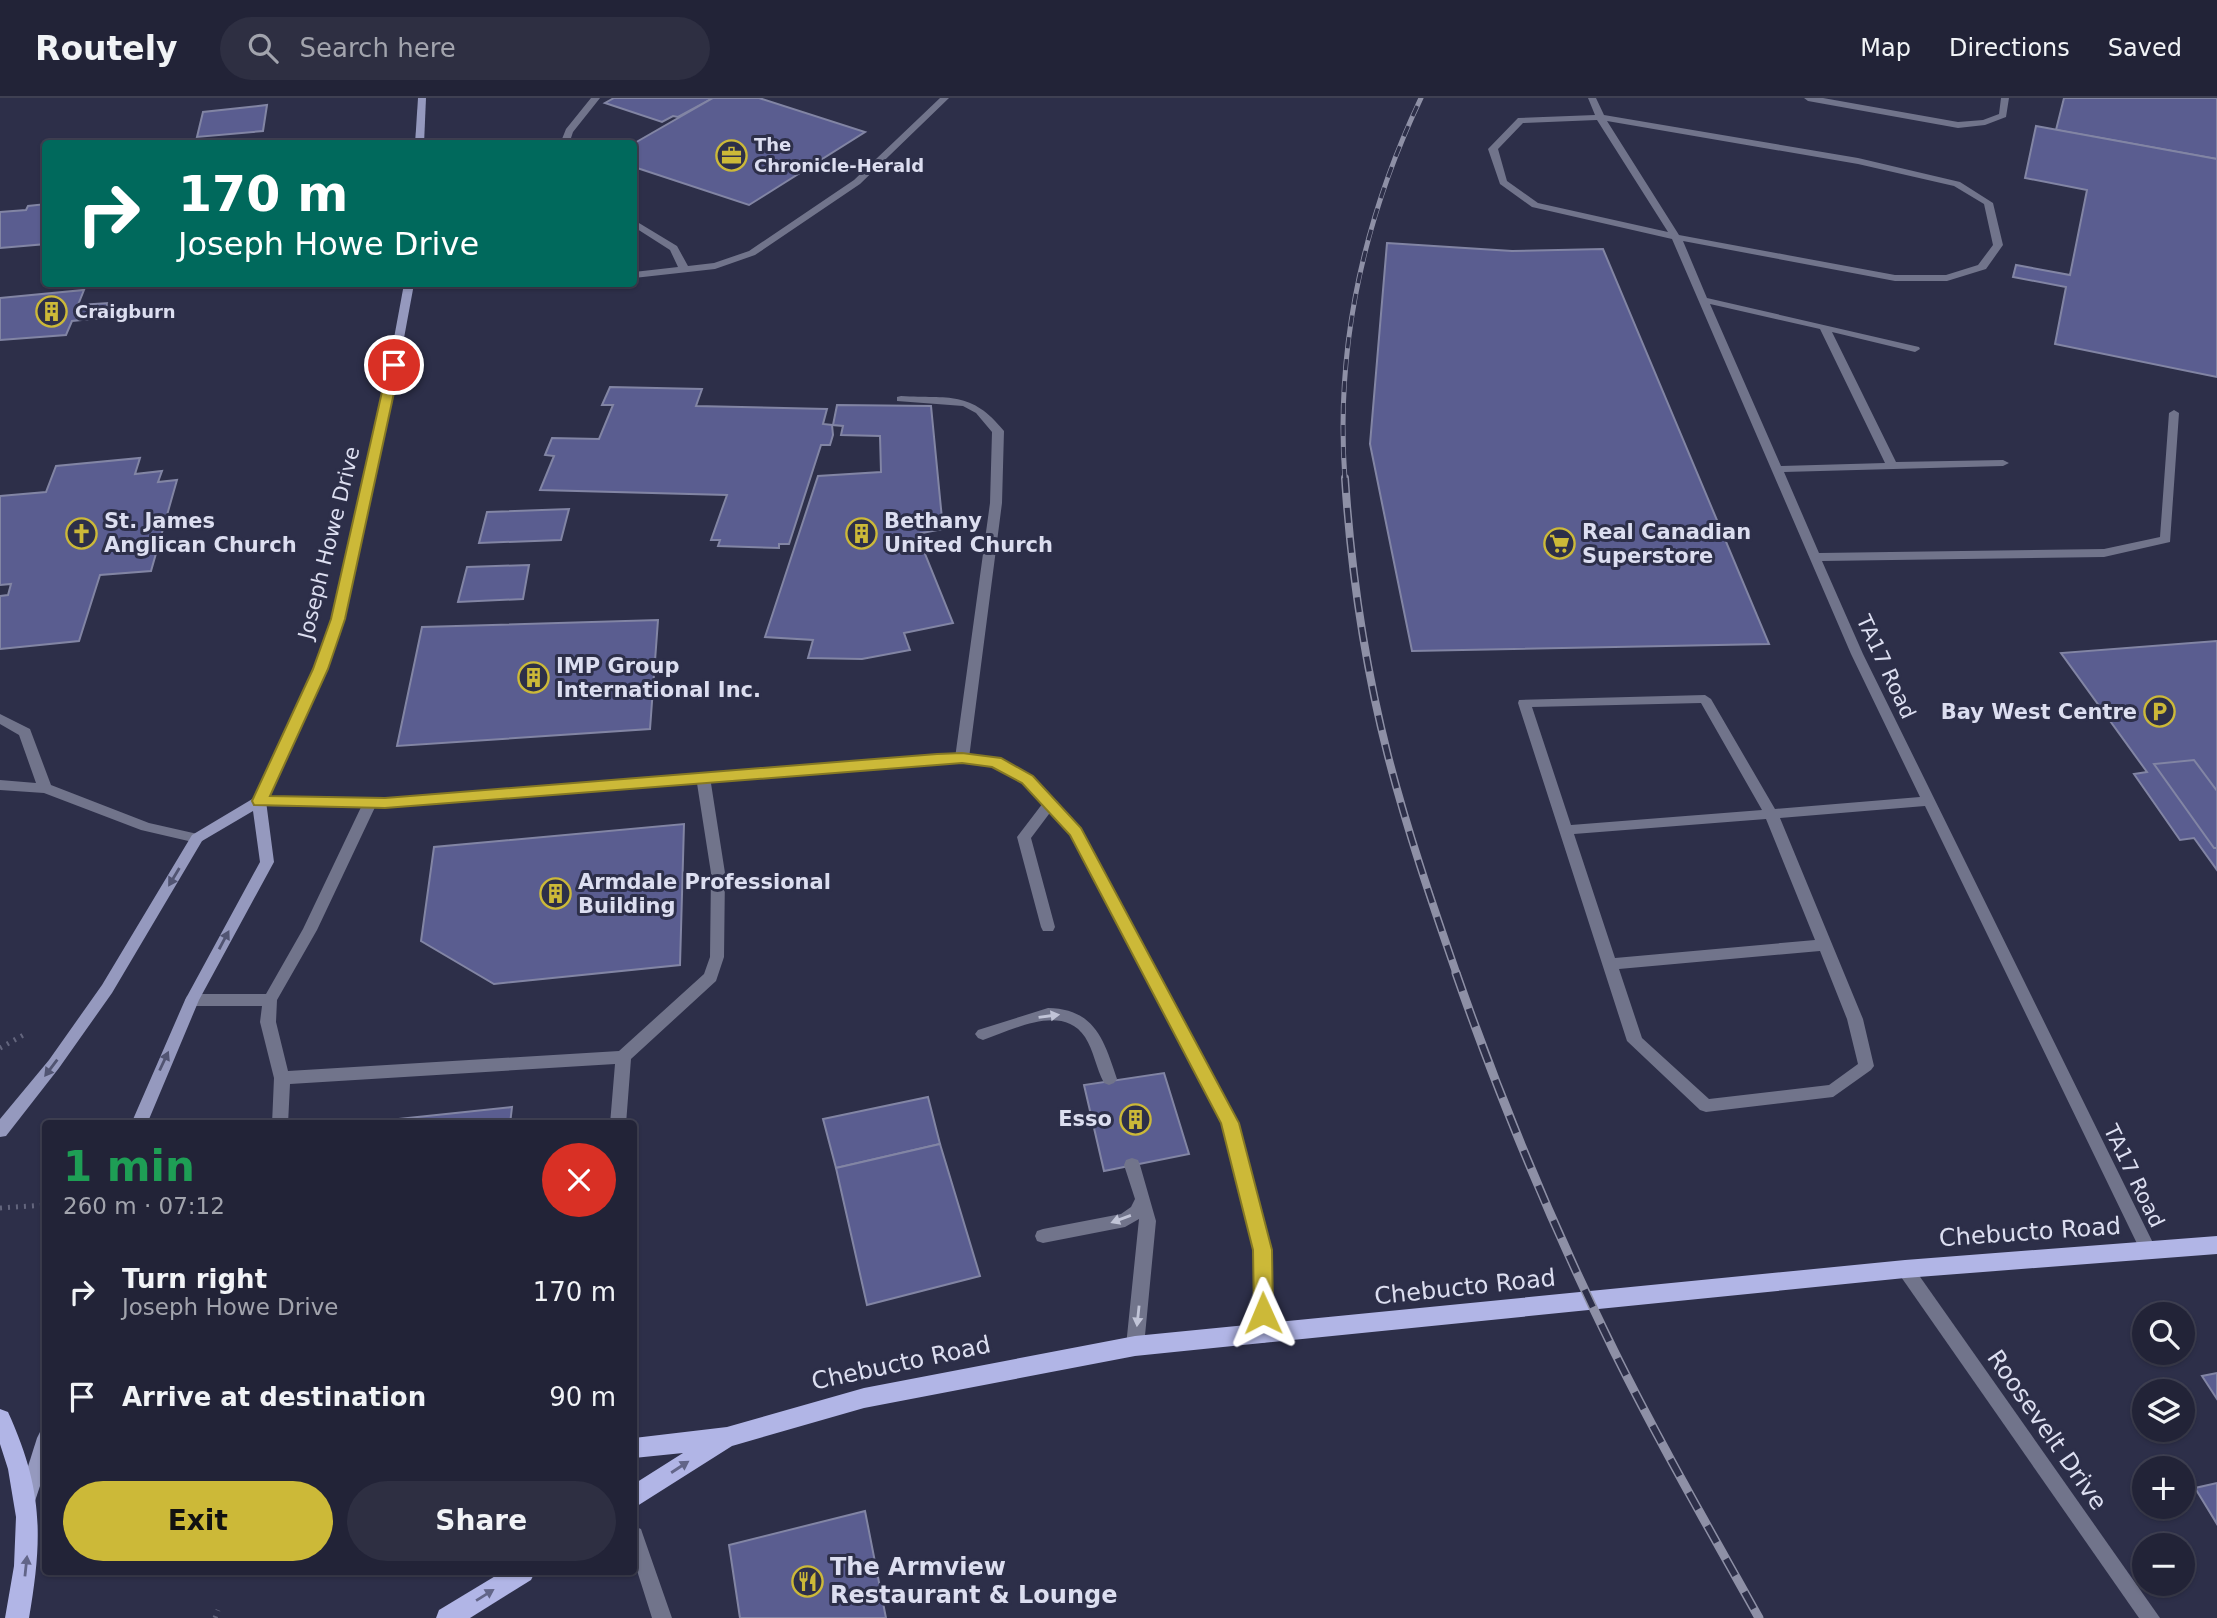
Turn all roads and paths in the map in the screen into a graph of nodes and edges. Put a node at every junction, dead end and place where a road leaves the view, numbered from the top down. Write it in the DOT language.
graph roads {
  1 [pos="422,98"];
  2 [pos="596,98"];
  3 [pos="945,98"];
  4 [pos="1592,98"];
  5 [pos="1808,98"];
  6 [pos="2005,98"];
  7 [pos="1600,117"];
  8 [pos="419,140"];
  9 [pos="566,140"];
  10 [pos="637,225"];
  11 [pos="1676,237"];
  12 [pos="685,271"];
  13 [pos="637,275"];
  14 [pos="408,287"];
  15 [pos="1704,300"];
  16 [pos="1824,327"];
  17 [pos="1915,349"];
  18 [pos="901,399"];
  19 [pos="2174,413"];
  20 [pos="2003,463"];
  21 [pos="1892,466"];
  22 [pos="1777,469"];
  23 [pos="1814,557"];
  24 [pos="0,718"];
  25 [pos="962,758"];
  26 [pos="703,777"];
  27 [pos="0,785"];
  28 [pos="46,788"];
  29 [pos="260,801"];
  30 [pos="1929,801"];
  31 [pos="1051,802"];
  32 [pos="370,803"];
  33 [pos="1771,814"];
  34 [pos="1566,830"];
  35 [pos="197,838"];
  36 [pos="1048,927"];
  37 [pos="1825,945"];
  38 [pos="1610,964"];
  39 [pos="192,1000"];
  40 [pos="270,1000"];
  41 [pos="983,1034"];
  42 [pos="623,1057"];
  43 [pos="282,1079"];
  44 [pos="1110,1079"];
  45 [pos="141,1120"];
  46 [pos="280,1120"];
  47 [pos="618,1120"];
  48 [pos="0,1131"];
  49 [pos="1132,1165"];
  50 [pos="1143,1199"];
  51 [pos="42,1205"];
  52 [pos="0,1208"];
  53 [pos="1043,1236"];
  54 [pos="2217,1245"];
  55 [pos="2149,1251"];
  56 [pos="1905,1269"];
  57 [pos="1264,1335"];
  58 [pos="1135,1346"];
  59 [pos="0,1419"];
  60 [pos="727,1437"];
  61 [pos="637,1448"];
  62 [pos="42,1462"];
  63 [pos="637,1495"];
  64 [pos="34,1509"];
  65 [pos="637,1544"];
  66 [pos="518,1575"];
  67 [pos="218,1610"];
  68 [pos="17,1618"];
  69 [pos="215,1618"];
  70 [pos="448,1618"];
  71 [pos="662,1618"];
  72 [pos="2150,1618"];
  1 -- 8 [label="main road"];
  2 -- 9 [label="street"];
  3 -- 12 [label="street"];
  4 -- 7 [label="street, TA17 Road"];
  5 -- 6 [label="street"];
  7 -- 11 [label="street, TA17 Road"];
  7 -- 11 [label="street"];
  7 -- 11 [label="street"];
  10 -- 12 [label="street"];
  11 -- 15 [label="street, TA17 Road"];
  12 -- 13 [label="street"];
  14 -- 29 [label="main road, Joseph Howe Drive"];
  15 -- 16 [label="street"];
  15 -- 22 [label="street, TA17 Road"];
  16 -- 17 [label="street"];
  16 -- 21 [label="street"];
  18 -- 25 [label="street"];
  19 -- 23 [label="street"];
  20 -- 21 [label="street"];
  21 -- 22 [label="street"];
  22 -- 23 [label="street, TA17 Road"];
  23 -- 30 [label="street, TA17 Road"];
  24 -- 28 [label="street"];
  25 -- 26 [label="street"];
  25 -- 31 [label="street"];
  26 -- 32 [label="street"];
  26 -- 42 [label="street"];
  27 -- 28 [label="street"];
  28 -- 35 [label="street"];
  29 -- 32 [label="street"];
  29 -- 35 [label="main road"];
  39 -- 29 [label="main road, one-way"];
  30 -- 33 [label="street"];
  30 -- 55 [label="street, TA17 Road"];
  31 -- 36 [label="street"];
  31 -- 57 [label="street"];
  32 -- 40 [label="street"];
  33 -- 34 [label="street"];
  33 -- 34 [label="street"];
  33 -- 37 [label="street"];
  34 -- 38 [label="street"];
  35 -- 48 [label="main road, one-way"];
  37 -- 38 [label="street"];
  37 -- 38 [label="street"];
  39 -- 40 [label="street"];
  45 -- 39 [label="main road, one-way"];
  40 -- 43 [label="street"];
  41 -- 44 [label="street, one-way"];
  42 -- 43 [label="street"];
  42 -- 47 [label="street"];
  43 -- 46 [label="street"];
  49 -- 50 [label="street"];
  50 -- 53 [label="street, one-way"];
  50 -- 58 [label="street, one-way"];
  51 -- 52 [label="path"];
  54 -- 55 [label="main road, Chebucto Road"];
  55 -- 56 [label="main road, Chebucto Road"];
  56 -- 57 [label="main road, Chebucto Road"];
  56 -- 72 [label="street, Roosevelt Drive"];
  57 -- 58 [label="main road, Chebucto Road"];
  58 -- 60 [label="main road, Chebucto Road"];
  59 -- 64 [label="main road"];
  60 -- 61 [label="main road, Chebucto Road"];
  63 -- 60 [label="main road, Chebucto Road, one-way"];
  62 -- 64 [label="main road"];
  68 -- 64 [label="main road, one-way"];
  65 -- 71 [label="street"];
  70 -- 66 [label="main road, one-way"];
  67 -- 69 [label="path"];
}
